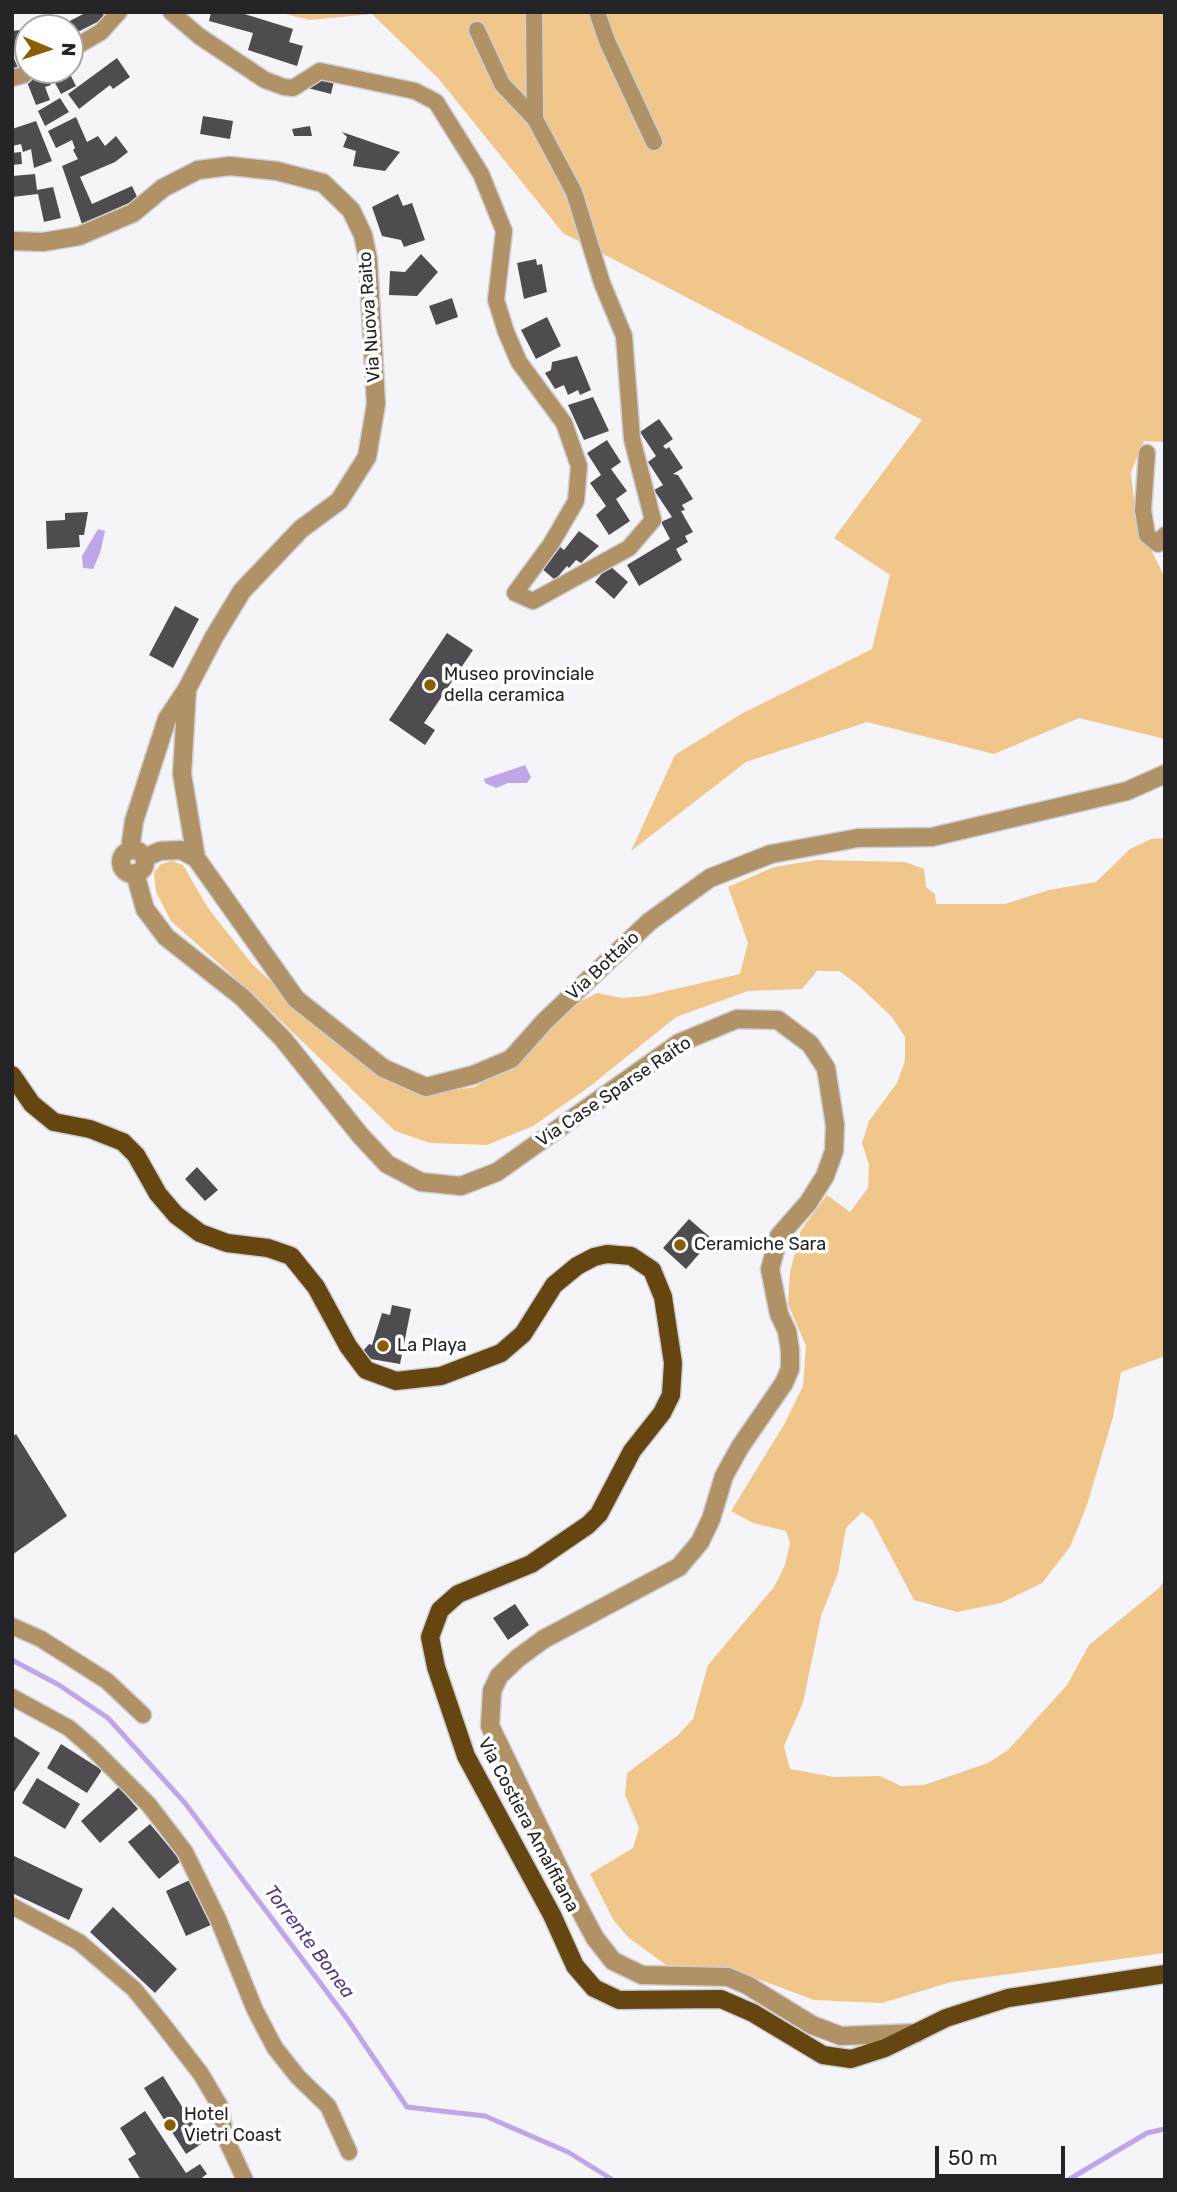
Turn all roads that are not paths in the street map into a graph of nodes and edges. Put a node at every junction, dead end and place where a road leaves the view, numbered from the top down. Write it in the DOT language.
graph roads {
  1 [pos="119,12"];
  2 [pos="171,12"];
  3 [pos="534,12"];
  4 [pos="597,12"];
  5 [pos="477,30"];
  6 [pos="84,42"];
  7 [pos="535,120"];
  8 [pos="654,142"];
  9 [pos="12,241"];
  10 [pos="1147,453"];
  11 [pos="1165,535"];
  12 [pos="187,689"];
  13 [pos="1165,774"];
  14 [pos="196,858"];
  15 [pos="136,860"];
  16 [pos="12,1075"];
  17 [pos="12,1626"];
  18 [pos="12,1697"];
  19 [pos="143,1715"];
  20 [pos="12,1906"];
  21 [pos="1165,1974"];
  22 [pos="917,2033"];
  23 [pos="349,2152"];
  24 [pos="245,2180"];
  1 -- 6 [label="street"];
  2 -- 7 [label="street"];
  3 -- 7 [label="street"];
  4 -- 8 [label="street"];
  5 -- 7 [label="street"];
  9 -- 12 [label="street, Via Nuova Raito"];
  10 -- 11 [label="street"];
  12 -- 14 [label="street"];
  12 -- 15 [label="street, Via Case Sparse Raito"];
  13 -- 14 [label="street, Via Bottaio"];
  14 -- 15 [label="street"];
  15 -- 22 [label="street, Via Case Sparse Raito"];
  16 -- 22 [label="main road, Via Costiera Amalfitana"];
  17 -- 19 [label="street"];
  18 -- 23 [label="street"];
  20 -- 24 [label="street"];
  21 -- 22 [label="main road, Via Costiera Amalfitana"];
}
